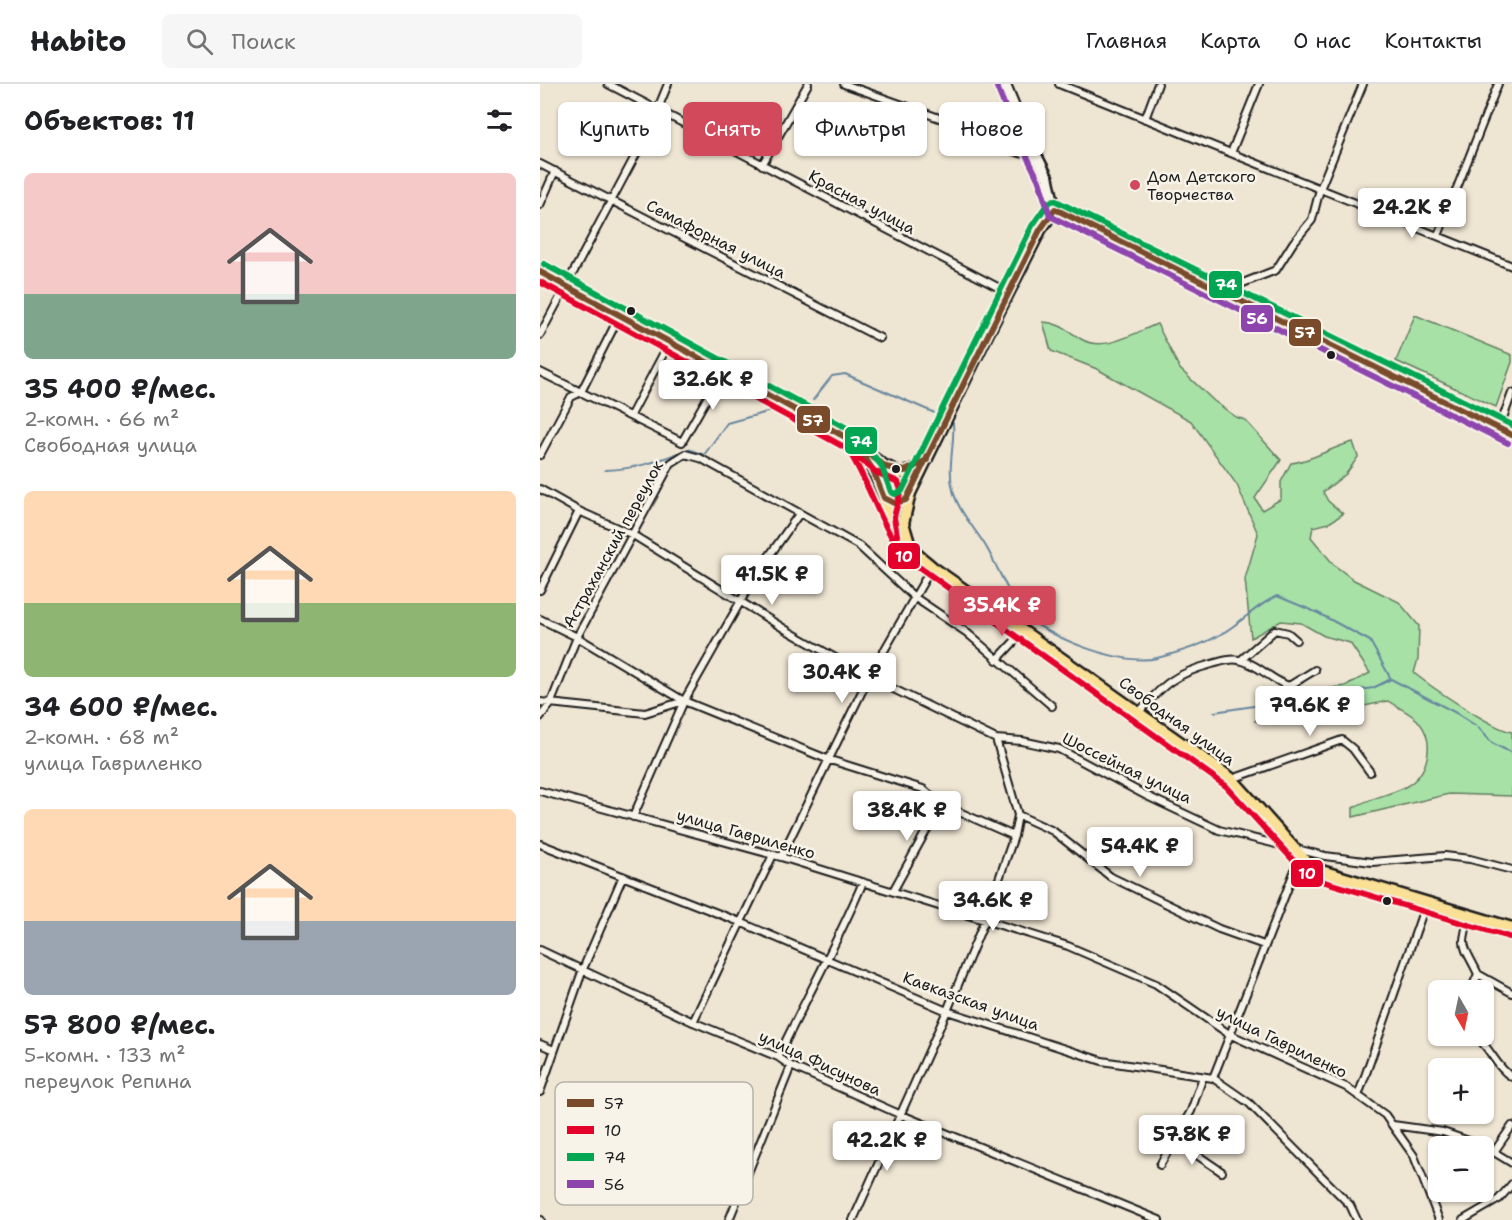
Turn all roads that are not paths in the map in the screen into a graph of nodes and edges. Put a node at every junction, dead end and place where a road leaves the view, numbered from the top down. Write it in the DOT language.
graph roads {
  1 [pos="608,84"];
  2 [pos="668,84"];
  3 [pos="808,84"];
  4 [pos="844,84"];
  5 [pos="1005,84"];
  6 [pos="1158,84"];
  7 [pos="1259,84"];
  8 [pos="1363,84"];
  9 [pos="1498,84"];
  10 [pos="1062,85"];
  11 [pos="646,102"];
  12 [pos="660,102"];
  13 [pos="671,115"];
  14 [pos="1145,118"];
  15 [pos="1231,153"];
  16 [pos="633,156"];
  17 [pos="1037,158"];
  18 [pos="540,164"];
  19 [pos="762,165"];
  20 [pos="555,171"];
  21 [pos="1320,189"];
  22 [pos="611,199"];
  23 [pos="540,205"];
  24 [pos="1055,208"];
  25 [pos="1438,236"];
  26 [pos="1512,266"];
  27 [pos="540,272"];
  28 [pos="566,286"];
  29 [pos="1009,293"];
  30 [pos="1231,296"];
  31 [pos="620,314"];
  32 [pos="540,335"];
  33 [pos="880,338"];
  34 [pos="670,340"];
  35 [pos="724,369"];
  36 [pos="540,372"];
  37 [pos="581,392"];
  38 [pos="1512,393"];
  39 [pos="631,415"];
  40 [pos="1499,429"];
  41 [pos="1512,435"];
  42 [pos="855,442"];
  43 [pos="540,455"];
  44 [pos="927,460"];
  45 [pos="898,473"];
  46 [pos="540,489"];
  47 [pos="881,492"];
  48 [pos="910,493"];
  49 [pos="579,511"];
  50 [pos="799,514"];
  51 [pos="633,535"];
  52 [pos="911,550"];
  53 [pos="932,567"];
  54 [pos="540,590"];
  55 [pos="914,597"];
  56 [pos="743,601"];
  57 [pos="540,619"];
  58 [pos="1025,630"];
  59 [pos="577,637"];
  60 [pos="1296,640"];
  61 [pos="997,660"];
  62 [pos="1241,660"];
  63 [pos="1315,670"];
  64 [pos="869,676"];
  65 [pos="684,701"];
  66 [pos="540,702"];
  67 [pos="550,705"];
  68 [pos="1052,706"];
  69 [pos="1139,712"];
  70 [pos="540,717"];
  71 [pos="996,739"];
  72 [pos="827,759"];
  73 [pos="1370,772"];
  74 [pos="1232,779"];
  75 [pos="540,791"];
  76 [pos="941,804"];
  77 [pos="1018,815"];
  78 [pos="633,817"];
  79 [pos="1014,836"];
  80 [pos="540,844"];
  81 [pos="1296,853"];
  82 [pos="773,855"];
  83 [pos="781,857"];
  84 [pos="1512,870"];
  85 [pos="623,876"];
  86 [pos="863,882"];
  87 [pos="893,891"];
  88 [pos="1426,903"];
  89 [pos="1470,915"];
  90 [pos="740,922"];
  91 [pos="984,922"];
  92 [pos="1512,928"];
  93 [pos="1264,945"];
  94 [pos="540,950"];
  95 [pos="825,960"];
  96 [pos="583,969"];
  97 [pos="1478,974"];
  98 [pos="1475,980"];
  99 [pos="1512,993"];
  100 [pos="947,1011"];
  101 [pos="693,1022"];
  102 [pos="1229,1034"];
  103 [pos="540,1044"];
  104 [pos="1486,1046"];
  105 [pos="554,1050"];
  106 [pos="778,1057"];
  107 [pos="791,1066"];
  108 [pos="1203,1077"];
  109 [pos="1512,1077"];
  110 [pos="1213,1078"];
  111 [pos="540,1092"];
  112 [pos="1358,1096"];
  113 [pos="899,1114"];
  114 [pos="1393,1125"];
  115 [pos="1512,1126"];
  116 [pos="1454,1136"];
  117 [pos="1175,1140"];
  118 [pos="1494,1152"];
  119 [pos="753,1160"];
  120 [pos="1512,1163"];
  121 [pos="1160,1165"];
  122 [pos="1222,1172"];
  123 [pos="1512,1184"];
  124 [pos="735,1205"];
  125 [pos="729,1220"];
  126 [pos="853,1220"];
  127 [pos="1159,1220"];
  128 [pos="1357,1220"];
  129 [pos="1439,1220"];
  130 [pos="1463,1220"];
  1 -- 11 [label="street, Красная улица"];
  2 -- 12 [label="street"];
  3 -- 19 [label="street"];
  4 -- 17 [label="street"];
  5 -- 17 [label="main road"];
  6 -- 14 [label="street"];
  7 -- 15 [label="street"];
  8 -- 21 [label="street"];
  9 -- 25 [label="street"];
  10 -- 14 [label="street"];
  13 -- 19 [label="street, Красная улица"];
  14 -- 15 [label="street"];
  15 -- 21 [label="street"];
  16 -- 22 [label="street"];
  17 -- 24 [label="main road"];
  18 -- 20 [label="street, Семафорная улица"];
  19 -- 29 [label="street, Красная улица"];
  20 -- 22 [label="street, Семафорная улица"];
  20 -- 23 [label="street"];
  21 -- 25 [label="street"];
  21 -- 30 [label="street"];
  22 -- 28 [label="street"];
  22 -- 33 [label="street, Семафорная улица"];
  24 -- 29 [label="main road"];
  24 -- 30 [label="main road"];
  25 -- 26 [label="street"];
  27 -- 28 [label="main road"];
  28 -- 31 [label="main road"];
  28 -- 32 [label="street"];
  29 -- 44 [label="main road"];
  30 -- 40 [label="main road"];
  31 -- 34 [label="main road"];
  31 -- 37 [label="street"];
  34 -- 35 [label="main road"];
  34 -- 39 [label="street"];
  35 -- 39 [label="street"];
  35 -- 42 [label="main road"];
  36 -- 37 [label="street"];
  37 -- 39 [label="street"];
  37 -- 43 [label="street"];
  38 -- 40 [label="street"];
  40 -- 41 [label="main road"];
  42 -- 45 [label="main road"];
  42 -- 47 [label="main road"];
  44 -- 45 [label="main road"];
  44 -- 48 [label="main road"];
  45 -- 47 [label="main road"];
  45 -- 48 [label="main road"];
  46 -- 49 [label="street"];
  47 -- 48 [label="main road"];
  47 -- 52 [label="main road"];
  48 -- 52 [label="main road"];
  49 -- 51 [label="street"];
  49 -- 54 [label="street"];
  50 -- 51 [label="street, Астраханский переулок"];
  50 -- 55 [label="street"];
  50 -- 56 [label="street"];
  51 -- 56 [label="street"];
  51 -- 59 [label="street, Астраханский переулок"];
  52 -- 53 [label="main road, Свободная улица"];
  53 -- 55 [label="street"];
  53 -- 58 [label="main road, Свободная улица"];
  55 -- 61 [label="street"];
  55 -- 64 [label="street"];
  56 -- 64 [label="street"];
  56 -- 65 [label="street"];
  57 -- 59 [label="street"];
  58 -- 61 [label="street"];
  58 -- 69 [label="main road, Свободная улица"];
  59 -- 65 [label="street"];
  59 -- 67 [label="street, Астраханский переулок"];
  60 -- 62 [label="street"];
  61 -- 68 [label="street"];
  62 -- 63 [label="street"];
  62 -- 69 [label="street"];
  64 -- 71 [label="street"];
  64 -- 72 [label="street"];
  65 -- 67 [label="street"];
  65 -- 72 [label="street"];
  65 -- 78 [label="street"];
  66 -- 67 [label="street"];
  67 -- 70 [label="street, Астраханский переулок"];
  69 -- 74 [label="main road, Свободная улица"];
  71 -- 77 [label="street"];
  71 -- 81 [label="street, Шоссейная улица"];
  72 -- 76 [label="street"];
  72 -- 83 [label="street"];
  73 -- 74 [label="street"];
  74 -- 81 [label="main road, Свободная улица"];
  75 -- 78 [label="street, улица Гавриленко"];
  76 -- 79 [label="street"];
  76 -- 87 [label="street"];
  77 -- 79 [label="street"];
  77 -- 93 [label="street"];
  78 -- 82 [label="street, улица Гавриленко"];
  79 -- 91 [label="street"];
  80 -- 85 [label="street, Кавказская улица"];
  81 -- 84 [label="street"];
  81 -- 88 [label="main road, Шоссейная улица"];
  81 -- 93 [label="street"];
  82 -- 83 [label="street, улица Гавриленко"];
  82 -- 90 [label="street"];
  83 -- 86 [label="street, улица Гавриленко"];
  85 -- 90 [label="street, Кавказская улица"];
  85 -- 96 [label="street"];
  86 -- 87 [label="street, улица Гавриленко"];
  86 -- 95 [label="street"];
  87 -- 91 [label="street, улица Гавриленко"];
  88 -- 89 [label="main road, Шоссейная улица"];
  88 -- 112 [label="street"];
  89 -- 92 [label="main road, Шоссейная улица"];
  89 -- 97 [label="street"];
  90 -- 95 [label="street, Кавказская улица"];
  90 -- 101 [label="street"];
  91 -- 100 [label="street"];
  91 -- 102 [label="street, улица Гавриленко"];
  93 -- 102 [label="street"];
  94 -- 96 [label="street, улица Фисунова"];
  95 -- 100 [label="street, Кавказская улица"];
  95 -- 106 [label="street"];
  96 -- 101 [label="street, улица Фисунова"];
  96 -- 105 [label="street"];
  97 -- 98 [label="street"];
  97 -- 99 [label="street"];
  100 -- 108 [label="street, Кавказская улица"];
  100 -- 113 [label="street"];
  101 -- 106 [label="street, улица Фисунова"];
  102 -- 110 [label="street"];
  102 -- 112 [label="street, улица Гавриленко"];
  103 -- 105 [label="street"];
  104 -- 109 [label="street"];
  105 -- 111 [label="street"];
  106 -- 107 [label="street, улица Фисунова"];
  107 -- 113 [label="street, улица Фисунова"];
  107 -- 119 [label="street"];
  108 -- 110 [label="street, Кавказская улица"];
  108 -- 117 [label="street"];
  110 -- 128 [label="street"];
  112 -- 114 [label="street, улица Гавриленко"];
  113 -- 126 [label="street"];
  113 -- 127 [label="street, улица Фисунова"];
  114 -- 116 [label="street"];
  114 -- 129 [label="street, улица Гавриленко"];
  115 -- 118 [label="street"];
  117 -- 121 [label="street"];
  117 -- 122 [label="street"];
  118 -- 120 [label="street"];
  123 -- 130 [label="street"];
  124 -- 125 [label="street"];
}
